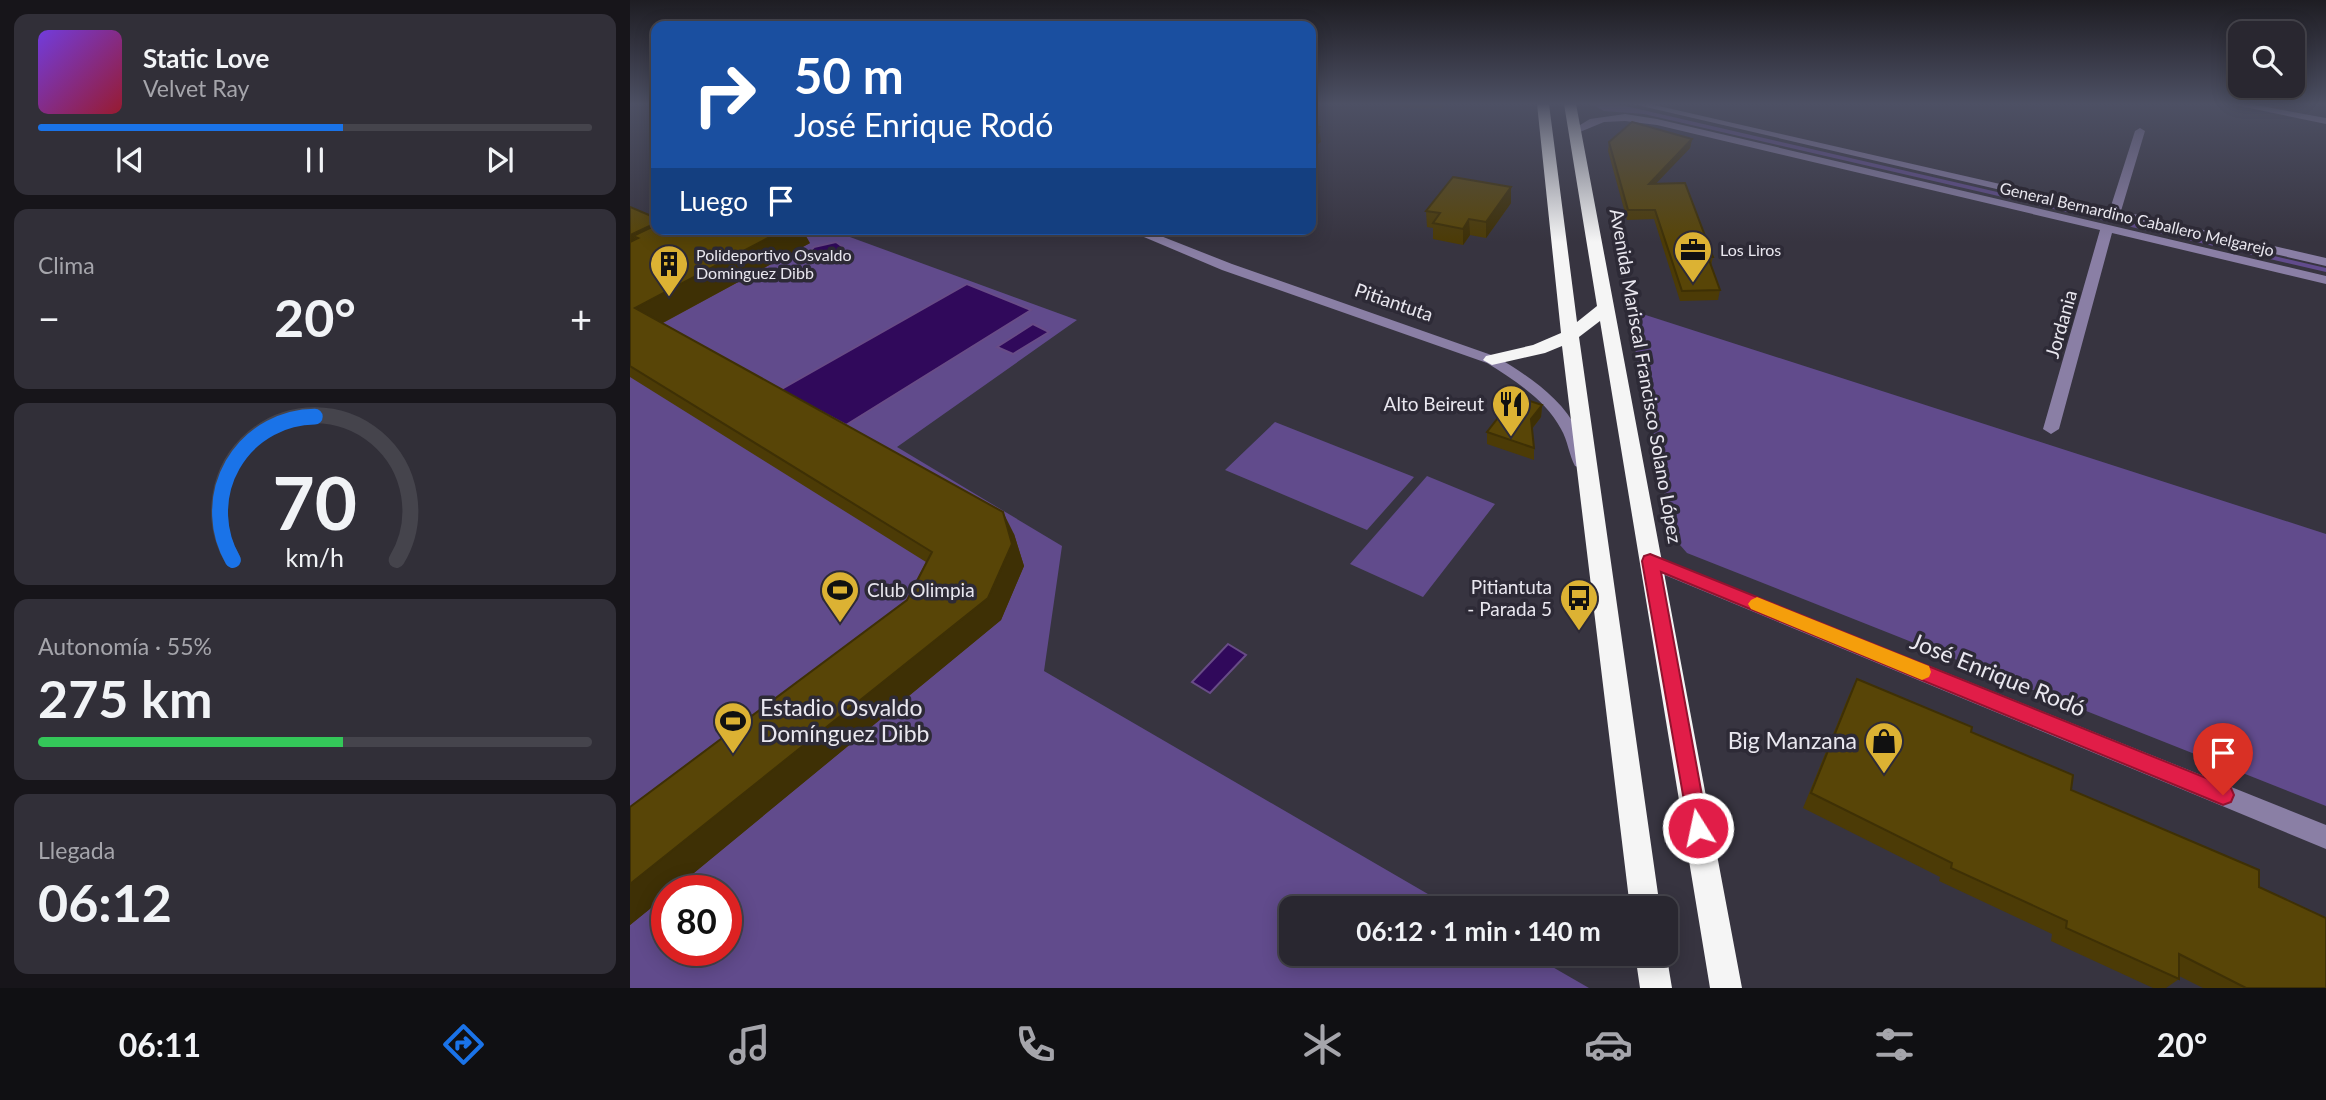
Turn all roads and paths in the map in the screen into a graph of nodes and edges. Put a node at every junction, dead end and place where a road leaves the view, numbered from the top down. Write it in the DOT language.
graph roads {
  1 [pos="1548,150"];
  2 [pos="1578,150"];
  3 [pos="1774,150"];
  4 [pos="1824,150"];
  5 [pos="1839,150"];
  6 [pos="2134,150"];
  7 [pos="1818,160"];
  8 [pos="2114,214"];
  9 [pos="2107,228"];
  10 [pos="1145,235"];
  11 [pos="2326,262"];
  12 [pos="2326,279"];
  13 [pos="1606,307"];
  14 [pos="1570,336"];
  15 [pos="1492,360"];
  16 [pos="2051,429"];
  17 [pos="1587,482"];
  18 [pos="1650,561"];
  19 [pos="2326,837"];
  20 [pos="1643,896"];
  21 [pos="1653,966"];
  22 [pos="1656,988"];
  23 [pos="1726,988"];
  1 -- 14 [label="highway"];
  2 -- 13 [label="highway, Avenida Mariscal Francisco Solano López"];
  3 -- 7 [label="street, General Bernardino Caballero Melgarejo"];
  4 -- 7 [label="street"];
  5 -- 8 [label="street, General Bernardino Caballero Melgarejo"];
  6 -- 8 [label="street"];
  7 -- 9 [label="street, General Bernardino Caballero Melgarejo"];
  8 -- 11 [label="street, General Bernardino Caballero Melgarejo"];
  9 -- 12 [label="street, General Bernardino Caballero Melgarejo"];
  9 -- 16 [label="street, Jordania"];
  10 -- 15 [label="street, Pitiantuta"];
  13 -- 14 [label="highway"];
  13 -- 18 [label="highway, Avenida Mariscal Francisco Solano López"];
  14 -- 15 [label="highway"];
  14 -- 17 [label="highway"];
  15 -- 17 [label="street, Pitiantuta"];
  17 -- 20 [label="highway"];
  18 -- 19 [label="street, José Enrique Rodó"];
  18 -- 23 [label="highway, Avenida Mariscal Francisco Solano López"];
  21 -- 22 [label="highway"];
}
